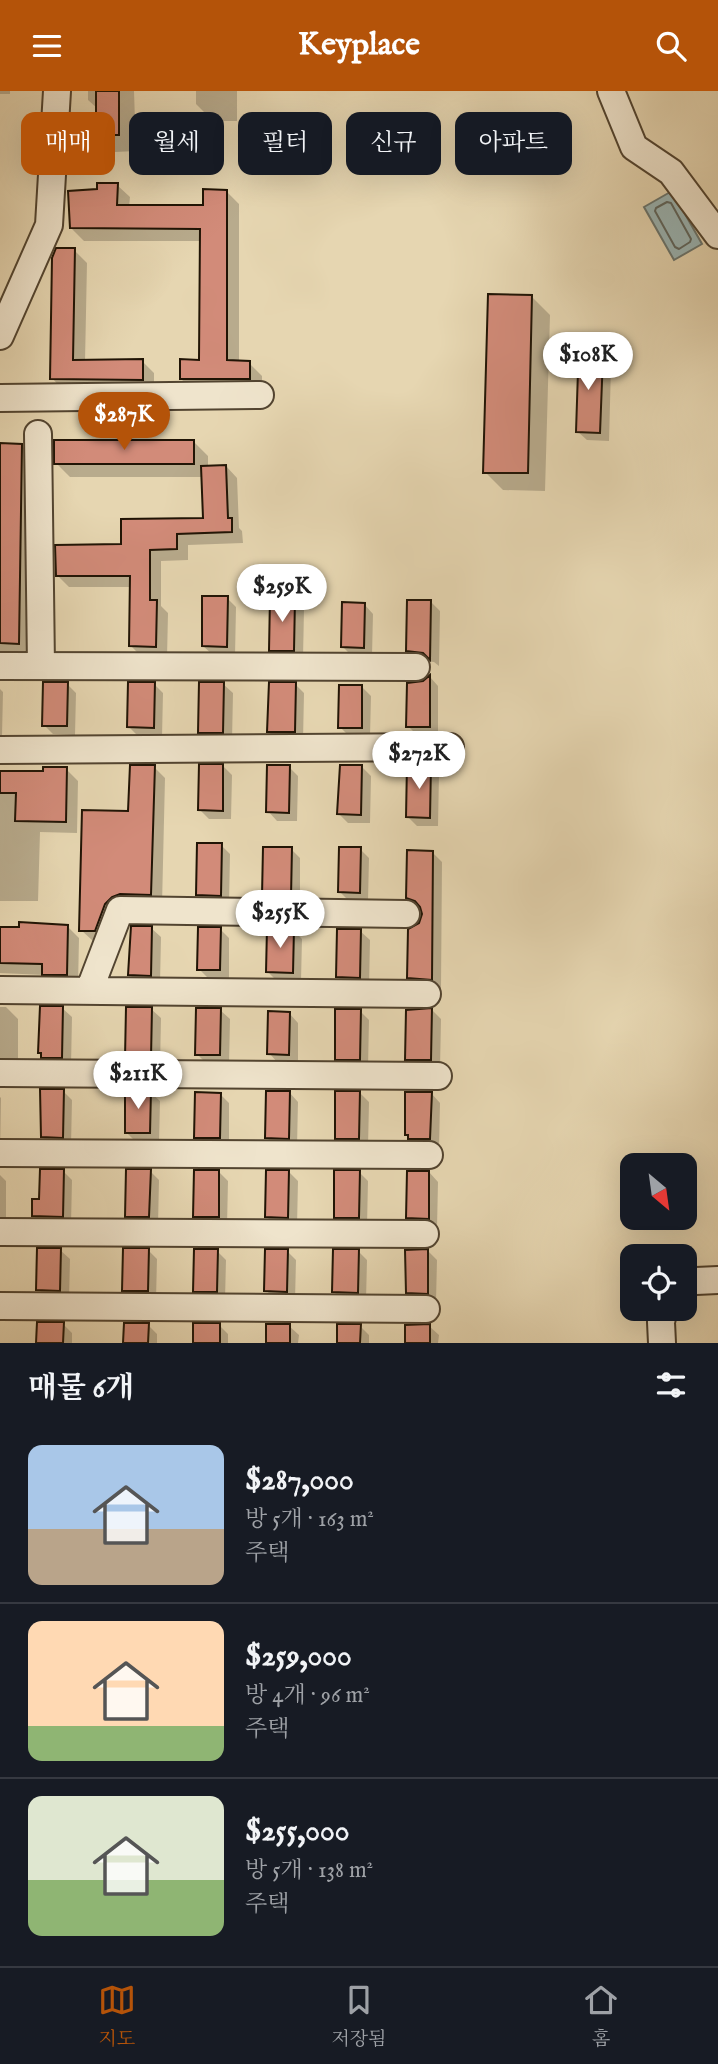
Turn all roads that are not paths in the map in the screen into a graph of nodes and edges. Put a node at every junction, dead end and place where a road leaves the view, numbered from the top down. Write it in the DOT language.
graph roads {
  1 [pos="57,91"];
  2 [pos="611,91"];
  3 [pos="718,235"];
  4 [pos="0,336"];
  5 [pos="260,395"];
  6 [pos="0,398"];
  7 [pos="38,434"];
  8 [pos="0,666"];
  9 [pos="41,666"];
  10 [pos="416,667"];
  11 [pos="450,747"];
  12 [pos="0,750"];
  13 [pos="406,914"];
  14 [pos="0,990"];
  15 [pos="89,991"];
  16 [pos="426,994"];
  17 [pos="0,1073"];
  18 [pos="438,1076"];
  19 [pos="0,1153"];
  20 [pos="429,1156"];
  21 [pos="0,1232"];
  22 [pos="425,1234"];
  23 [pos="718,1280"];
  24 [pos="697,1281"];
  25 [pos="0,1307"];
  26 [pos="426,1309"];
  27 [pos="661,1321"];
  28 [pos="662,1343"];
  1 -- 4 [label="street"];
  2 -- 3 [label="street"];
  5 -- 6 [label="street"];
  7 -- 9 [label="street"];
  8 -- 9 [label="street"];
  9 -- 10 [label="street"];
  11 -- 12 [label="street"];
  13 -- 15 [label="street"];
  14 -- 15 [label="street"];
  15 -- 16 [label="street"];
  17 -- 18 [label="street"];
  19 -- 20 [label="street"];
  21 -- 22 [label="street"];
  23 -- 24 [label="street"];
  25 -- 26 [label="street"];
  27 -- 28 [label="street"];
}
